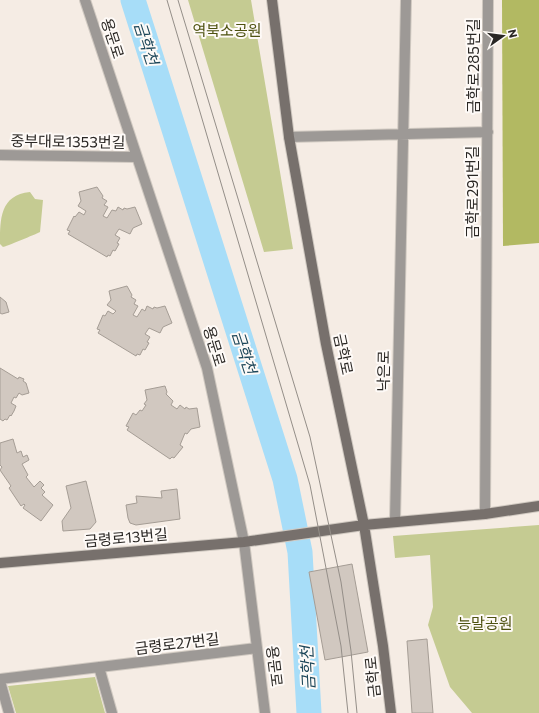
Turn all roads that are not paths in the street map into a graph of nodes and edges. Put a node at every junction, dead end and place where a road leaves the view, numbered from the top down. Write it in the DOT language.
graph roads {
  1 [pos="85,0"];
  2 [pos="272,0"];
  3 [pos="406,0"];
  4 [pos="488,0"];
  5 [pos="488,132"];
  6 [pos="403,133"];
  7 [pos="289,137"];
  8 [pos="0,155"];
  9 [pos="136,158"];
  10 [pos="539,506"];
  11 [pos="485,514"];
  12 [pos="395,521"];
  13 [pos="364,525"];
  14 [pos="244,542"];
  15 [pos="0,563"];
  16 [pos="257,648"];
  17 [pos="99,667"];
  18 [pos="0,680"];
  19 [pos="9,713"];
  20 [pos="112,713"];
  21 [pos="265,713"];
  22 [pos="391,713"];
  1 -- 9 [label="street, 용문로"];
  2 -- 7 [label="main road, 금학로"];
  3 -- 6 [label="street"];
  4 -- 5 [label="street, 금학로285번길"];
  5 -- 6 [label="street, 금학로291번길"];
  5 -- 11 [label="street, 금학로291번길"];
  6 -- 7 [label="street, 금학로291번길"];
  6 -- 12 [label="street, 낙은로"];
  7 -- 13 [label="main road, 금학로"];
  8 -- 9 [label="street, 중부대로1353번길"];
  9 -- 14 [label="street, 용문로"];
  10 -- 11 [label="main road"];
  11 -- 12 [label="main road"];
  12 -- 13 [label="main road"];
  13 -- 14 [label="main road, 금령로13번길"];
  13 -- 22 [label="main road, 금학로"];
  14 -- 15 [label="main road, 금령로13번길"];
  14 -- 16 [label="street, 용문로"];
  16 -- 17 [label="street, 금령로27번길"];
  16 -- 21 [label="street, 용문로"];
  17 -- 18 [label="street, 금령로27번길"];
  17 -- 20 [label="street"];
  18 -- 19 [label="street, 금령로27번길"];
}
